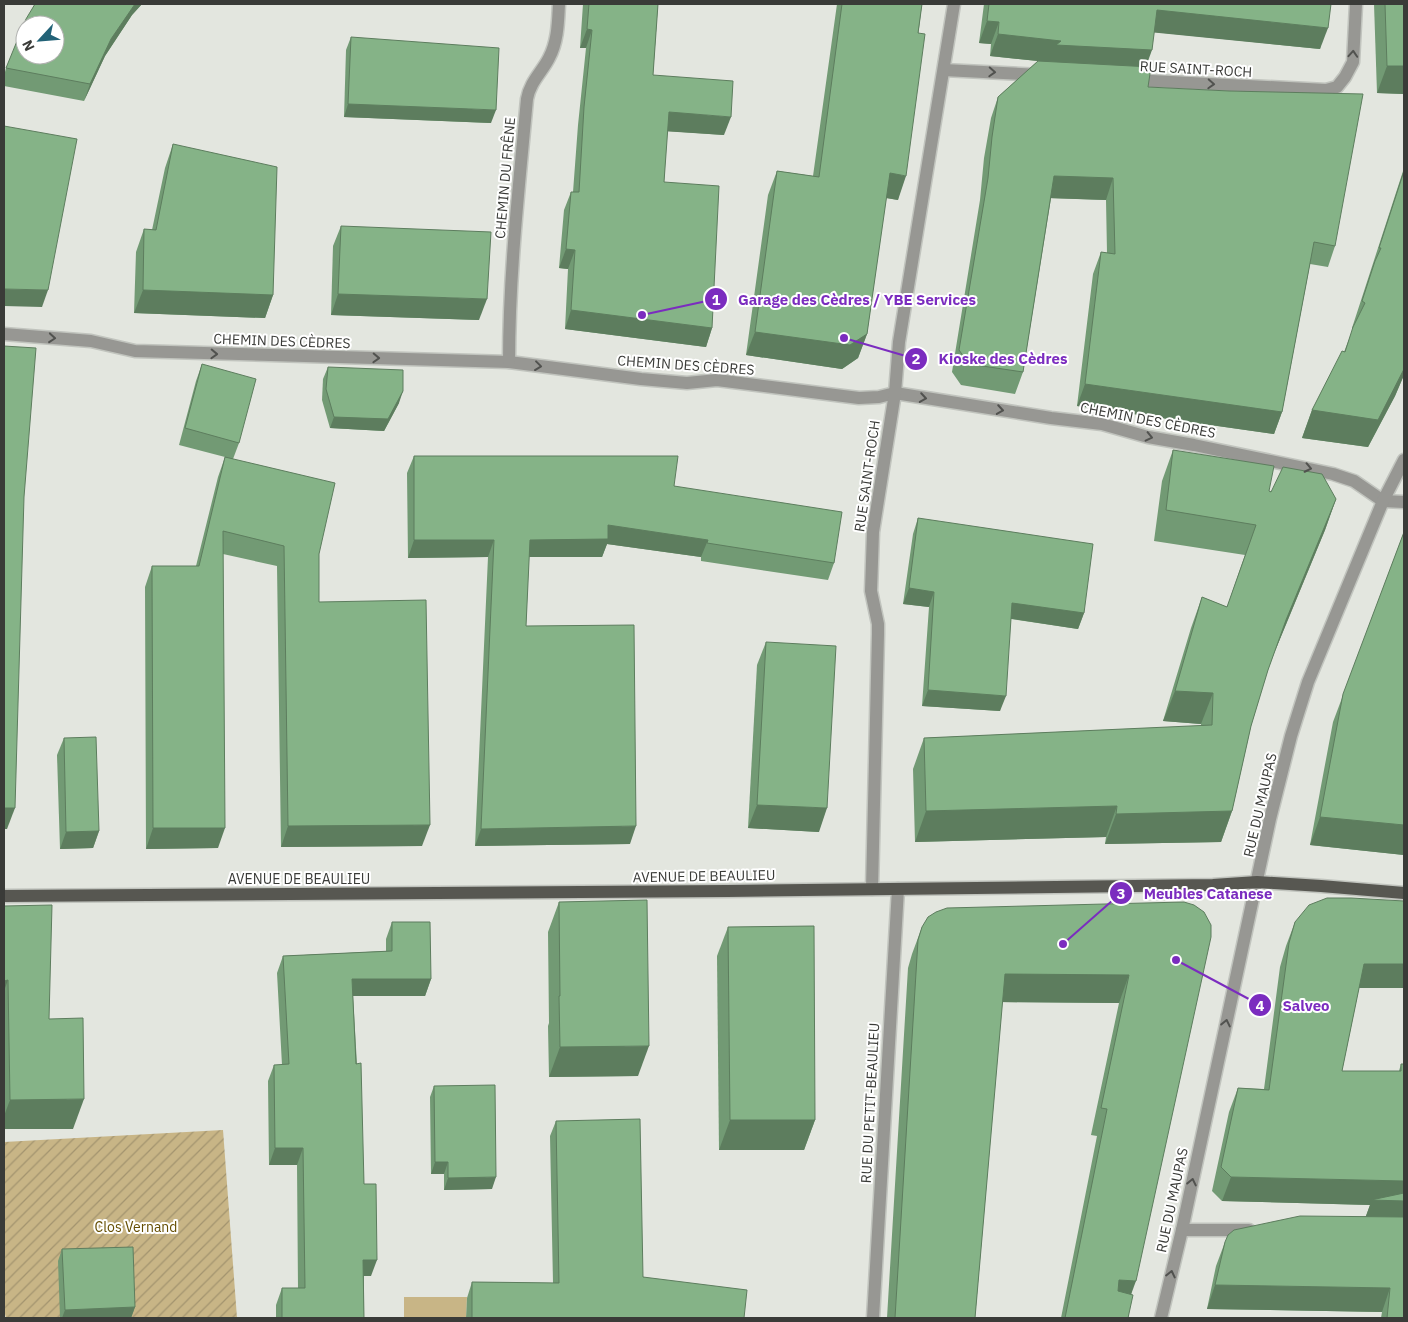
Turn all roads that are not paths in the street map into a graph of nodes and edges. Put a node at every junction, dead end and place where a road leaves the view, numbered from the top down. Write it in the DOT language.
graph roads {
  1 [pos="559,4"];
  2 [pos="954,4"];
  3 [pos="1356,4"];
  4 [pos="944,70"];
  5 [pos="1055,76"];
  6 [pos="1123,80"];
  7 [pos="4,334"];
  8 [pos="509,362"];
  9 [pos="895,393"];
  10 [pos="1404,460"];
  11 [pos="1383,501"];
  12 [pos="1404,502"];
  13 [pos="1258,882"];
  14 [pos="872,889"];
  15 [pos="898,889"];
  16 [pos="1404,894"];
  17 [pos="4,896"];
  18 [pos="1182,1230"];
  19 [pos="1264,1231"];
  20 [pos="873,1318"];
  21 [pos="1161,1318"];
  1 -- 8 [label="street, CHEMIN DU FRÊNE"];
  2 -- 4 [label="street, RUE SAINT-ROCH"];
  6 -- 3 [label="street, RUE SAINT-ROCH, one-way"];
  4 -- 5 [label="street, one-way"];
  4 -- 9 [label="street, RUE SAINT-ROCH"];
  7 -- 8 [label="street, CHEMIN DES CÈDRES, one-way"];
  8 -- 9 [label="street, CHEMIN DES CÈDRES, one-way"];
  9 -- 11 [label="street, CHEMIN DES CÈDRES, one-way"];
  9 -- 14 [label="street, RUE SAINT-ROCH"];
  10 -- 11 [label="street, RUE DU MAUPAS"];
  11 -- 12 [label="street"];
  11 -- 13 [label="street, RUE DU MAUPAS"];
  13 -- 15 [label="main road, AVENUE DE BEAULIEU"];
  13 -- 16 [label="main road, AVENUE DE BEAULIEU"];
  18 -- 13 [label="street, RUE DU MAUPAS, one-way"];
  14 -- 15 [label="main road, AVENUE DE BEAULIEU"];
  14 -- 17 [label="main road, AVENUE DE BEAULIEU"];
  15 -- 20 [label="street, RUE DU PETIT-BEAULIEU"];
  18 -- 19 [label="street"];
  21 -- 18 [label="street, RUE DU MAUPAS, one-way"];
}
